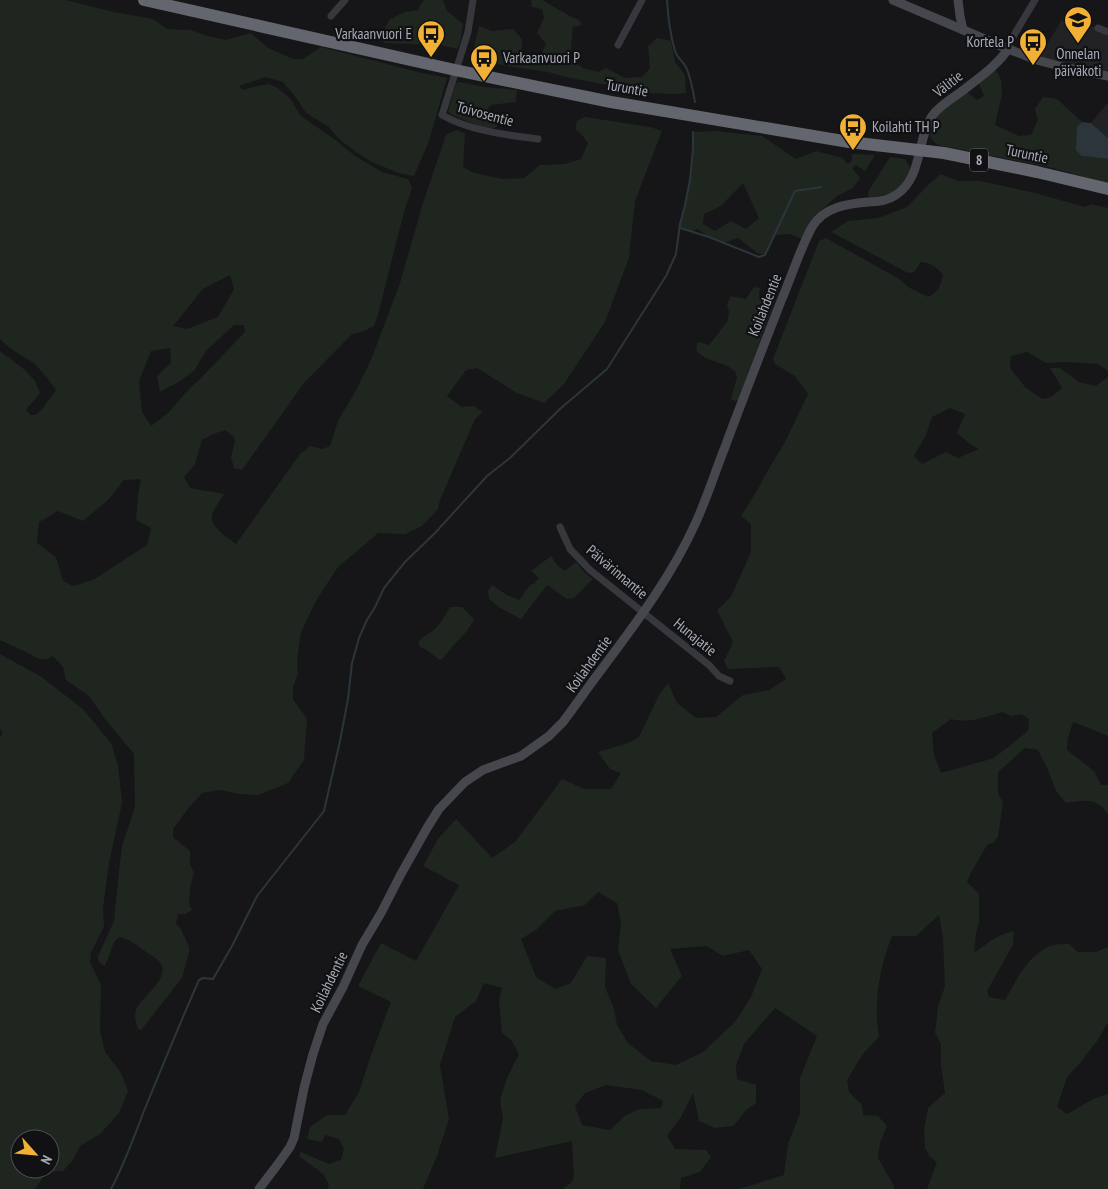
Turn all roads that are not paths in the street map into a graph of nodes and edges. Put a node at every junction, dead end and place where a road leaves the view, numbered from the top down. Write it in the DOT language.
graph roads {
  1 [pos="144,0"];
  2 [pos="345,0"];
  3 [pos="473,0"];
  4 [pos="642,0"];
  5 [pos="893,0"];
  6 [pos="958,0"];
  7 [pos="1035,0"];
  8 [pos="331,16"];
  9 [pos="1098,28"];
  10 [pos="963,30"];
  11 [pos="1108,32"];
  12 [pos="618,45"];
  13 [pos="1008,49"];
  14 [pos="455,70"];
  15 [pos="1108,76"];
  16 [pos="538,139"];
  17 [pos="921,151"];
  18 [pos="1108,189"];
  19 [pos="560,527"];
  20 [pos="643,612"];
  21 [pos="730,681"];
  22 [pos="259,1189"];
  1 -- 14 [label="highway, Turuntie / 8"];
  2 -- 8 [label="street"];
  3 -- 14 [label="street"];
  4 -- 12 [label="street"];
  5 -- 10 [label="street"];
  6 -- 10 [label="street"];
  7 -- 13 [label="street"];
  9 -- 11 [label="street"];
  10 -- 13 [label="street"];
  13 -- 15 [label="street"];
  13 -- 17 [label="street, Välitie"];
  14 -- 16 [label="street, Toivosentie"];
  14 -- 17 [label="highway, Turuntie / 8"];
  17 -- 18 [label="highway, Turuntie / 8"];
  17 -- 20 [label="street, Koilahdentie"];
  19 -- 20 [label="street, Päivärinnantie"];
  20 -- 21 [label="street, Hunajatie"];
  20 -- 22 [label="street, Koilahdentie"];
}
